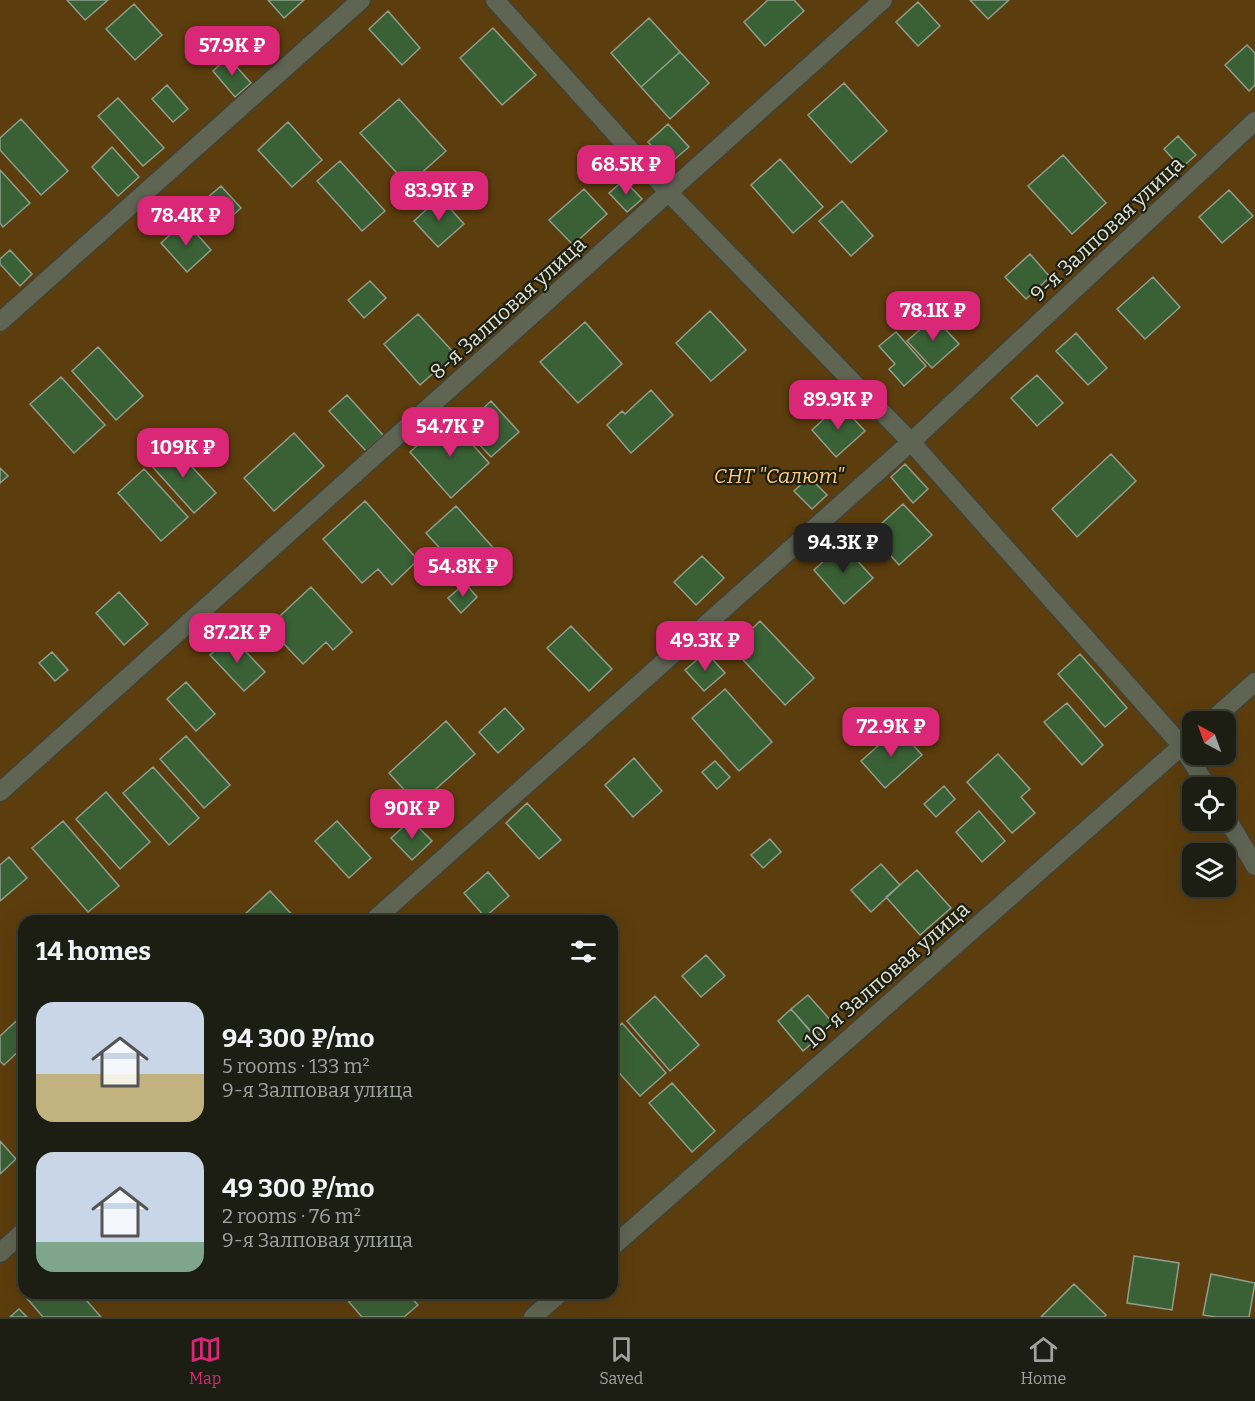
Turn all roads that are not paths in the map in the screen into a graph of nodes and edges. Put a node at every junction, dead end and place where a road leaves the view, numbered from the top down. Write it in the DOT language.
graph roads {
  1 [pos="361,0"];
  2 [pos="495,0"];
  3 [pos="883,0"];
  4 [pos="1255,122"];
  5 [pos="670,194"];
  6 [pos="0,322"];
  7 [pos="911,442"];
  8 [pos="1255,682"];
  9 [pos="1222,711"];
  10 [pos="1182,736"];
  11 [pos="1182,745"];
  12 [pos="0,792"];
  13 [pos="1234,831"];
  14 [pos="1255,866"];
  15 [pos="380,915"];
  16 [pos="18,1236"];
  17 [pos="618,1242"];
  18 [pos="0,1252"];
  19 [pos="553,1299"];
  20 [pos="533,1317"];
  1 -- 6 [label="street"];
  2 -- 5 [label="street"];
  3 -- 5 [label="street, 8-я Залповая улица"];
  4 -- 7 [label="street, 9-я Залповая улица"];
  5 -- 7 [label="street"];
  5 -- 12 [label="street, 8-я Залповая улица"];
  7 -- 10 [label="street"];
  7 -- 15 [label="street, 9-я Залповая улица"];
  8 -- 9 [label="street"];
  11 -- 17 [label="street, 10-я Залповая улица"];
  13 -- 14 [label="street"];
  16 -- 18 [label="street"];
  19 -- 20 [label="street"];
}
